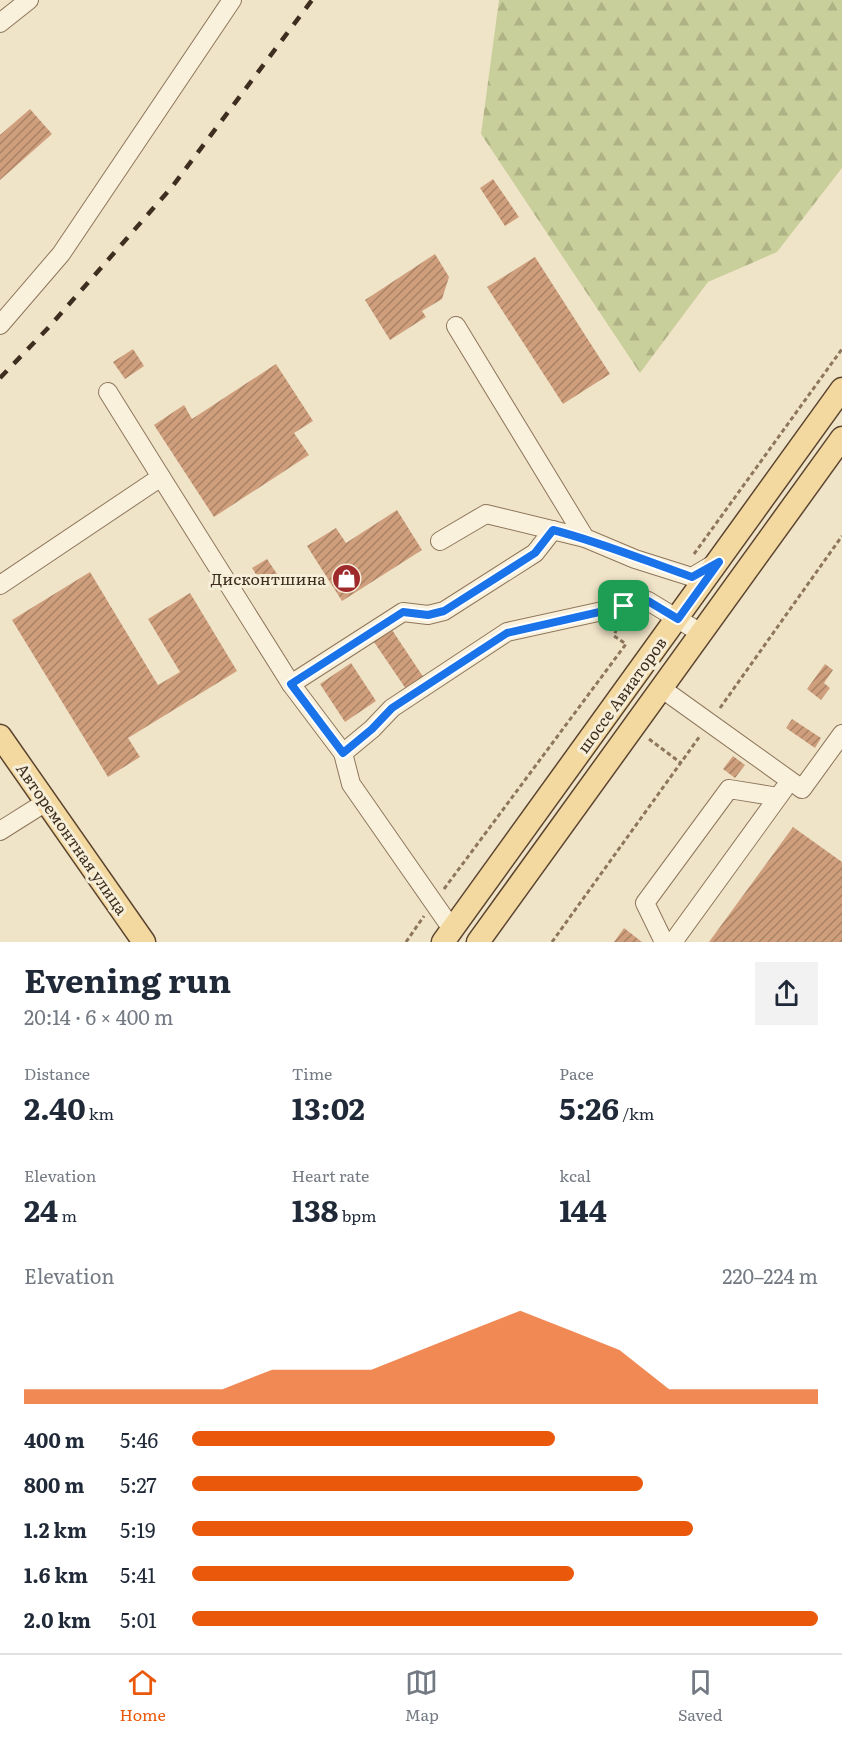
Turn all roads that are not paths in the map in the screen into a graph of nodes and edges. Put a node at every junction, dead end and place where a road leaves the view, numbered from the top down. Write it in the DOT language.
graph roads {
  1 [pos="29,0"];
  2 [pos="232,0"];
  3 [pos="0,23"];
  4 [pos="0,325"];
  5 [pos="456,326"];
  6 [pos="842,389"];
  7 [pos="108,392"];
  8 [pos="842,438"];
  9 [pos="160,477"];
  10 [pos="553,530"];
  11 [pos="585,538"];
  12 [pos="440,541"];
  13 [pos="719,562"];
  14 [pos="0,585"];
  15 [pos="678,619"];
  16 [pos="701,633"];
  17 [pos="291,684"];
  18 [pos="661,688"];
  19 [pos="842,734"];
  20 [pos="0,736"];
  21 [pos="343,753"];
  22 [pos="790,781"];
  23 [pos="778,798"];
  24 [pos="46,802"];
  25 [pos="0,831"];
  26 [pos="447,935"];
  27 [pos="144,942"];
  28 [pos="478,942"];
  29 [pos="664,942"];
  30 [pos="673,942"];
  1 -- 3 [label="lane"];
  2 -- 4 [label="lane"];
  5 -- 11 [label="lane"];
  6 -- 13 [label="main road, шоссе Авиаторов"];
  7 -- 9 [label="lane"];
  8 -- 16 [label="main road, шоссе Авиаторов"];
  9 -- 14 [label="lane"];
  9 -- 17 [label="lane"];
  10 -- 11 [label="lane"];
  10 -- 12 [label="lane"];
  10 -- 17 [label="lane"];
  11 -- 13 [label="lane"];
  13 -- 15 [label="main road, шоссе Авиаторов"];
  15 -- 16 [label="lane"];
  15 -- 21 [label="lane"];
  15 -- 26 [label="main road, шоссе Авиаторов"];
  16 -- 18 [label="main road, шоссе Авиаторов"];
  17 -- 21 [label="lane"];
  18 -- 22 [label="lane"];
  18 -- 28 [label="main road, шоссе Авиаторов"];
  19 -- 22 [label="lane"];
  20 -- 24 [label="main road, Авторемонтная улица"];
  21 -- 26 [label="lane"];
  22 -- 23 [label="lane"];
  23 -- 29 [label="lane"];
  23 -- 30 [label="lane"];
  24 -- 25 [label="lane"];
  24 -- 27 [label="main road, Авторемонтная улица"];
}
